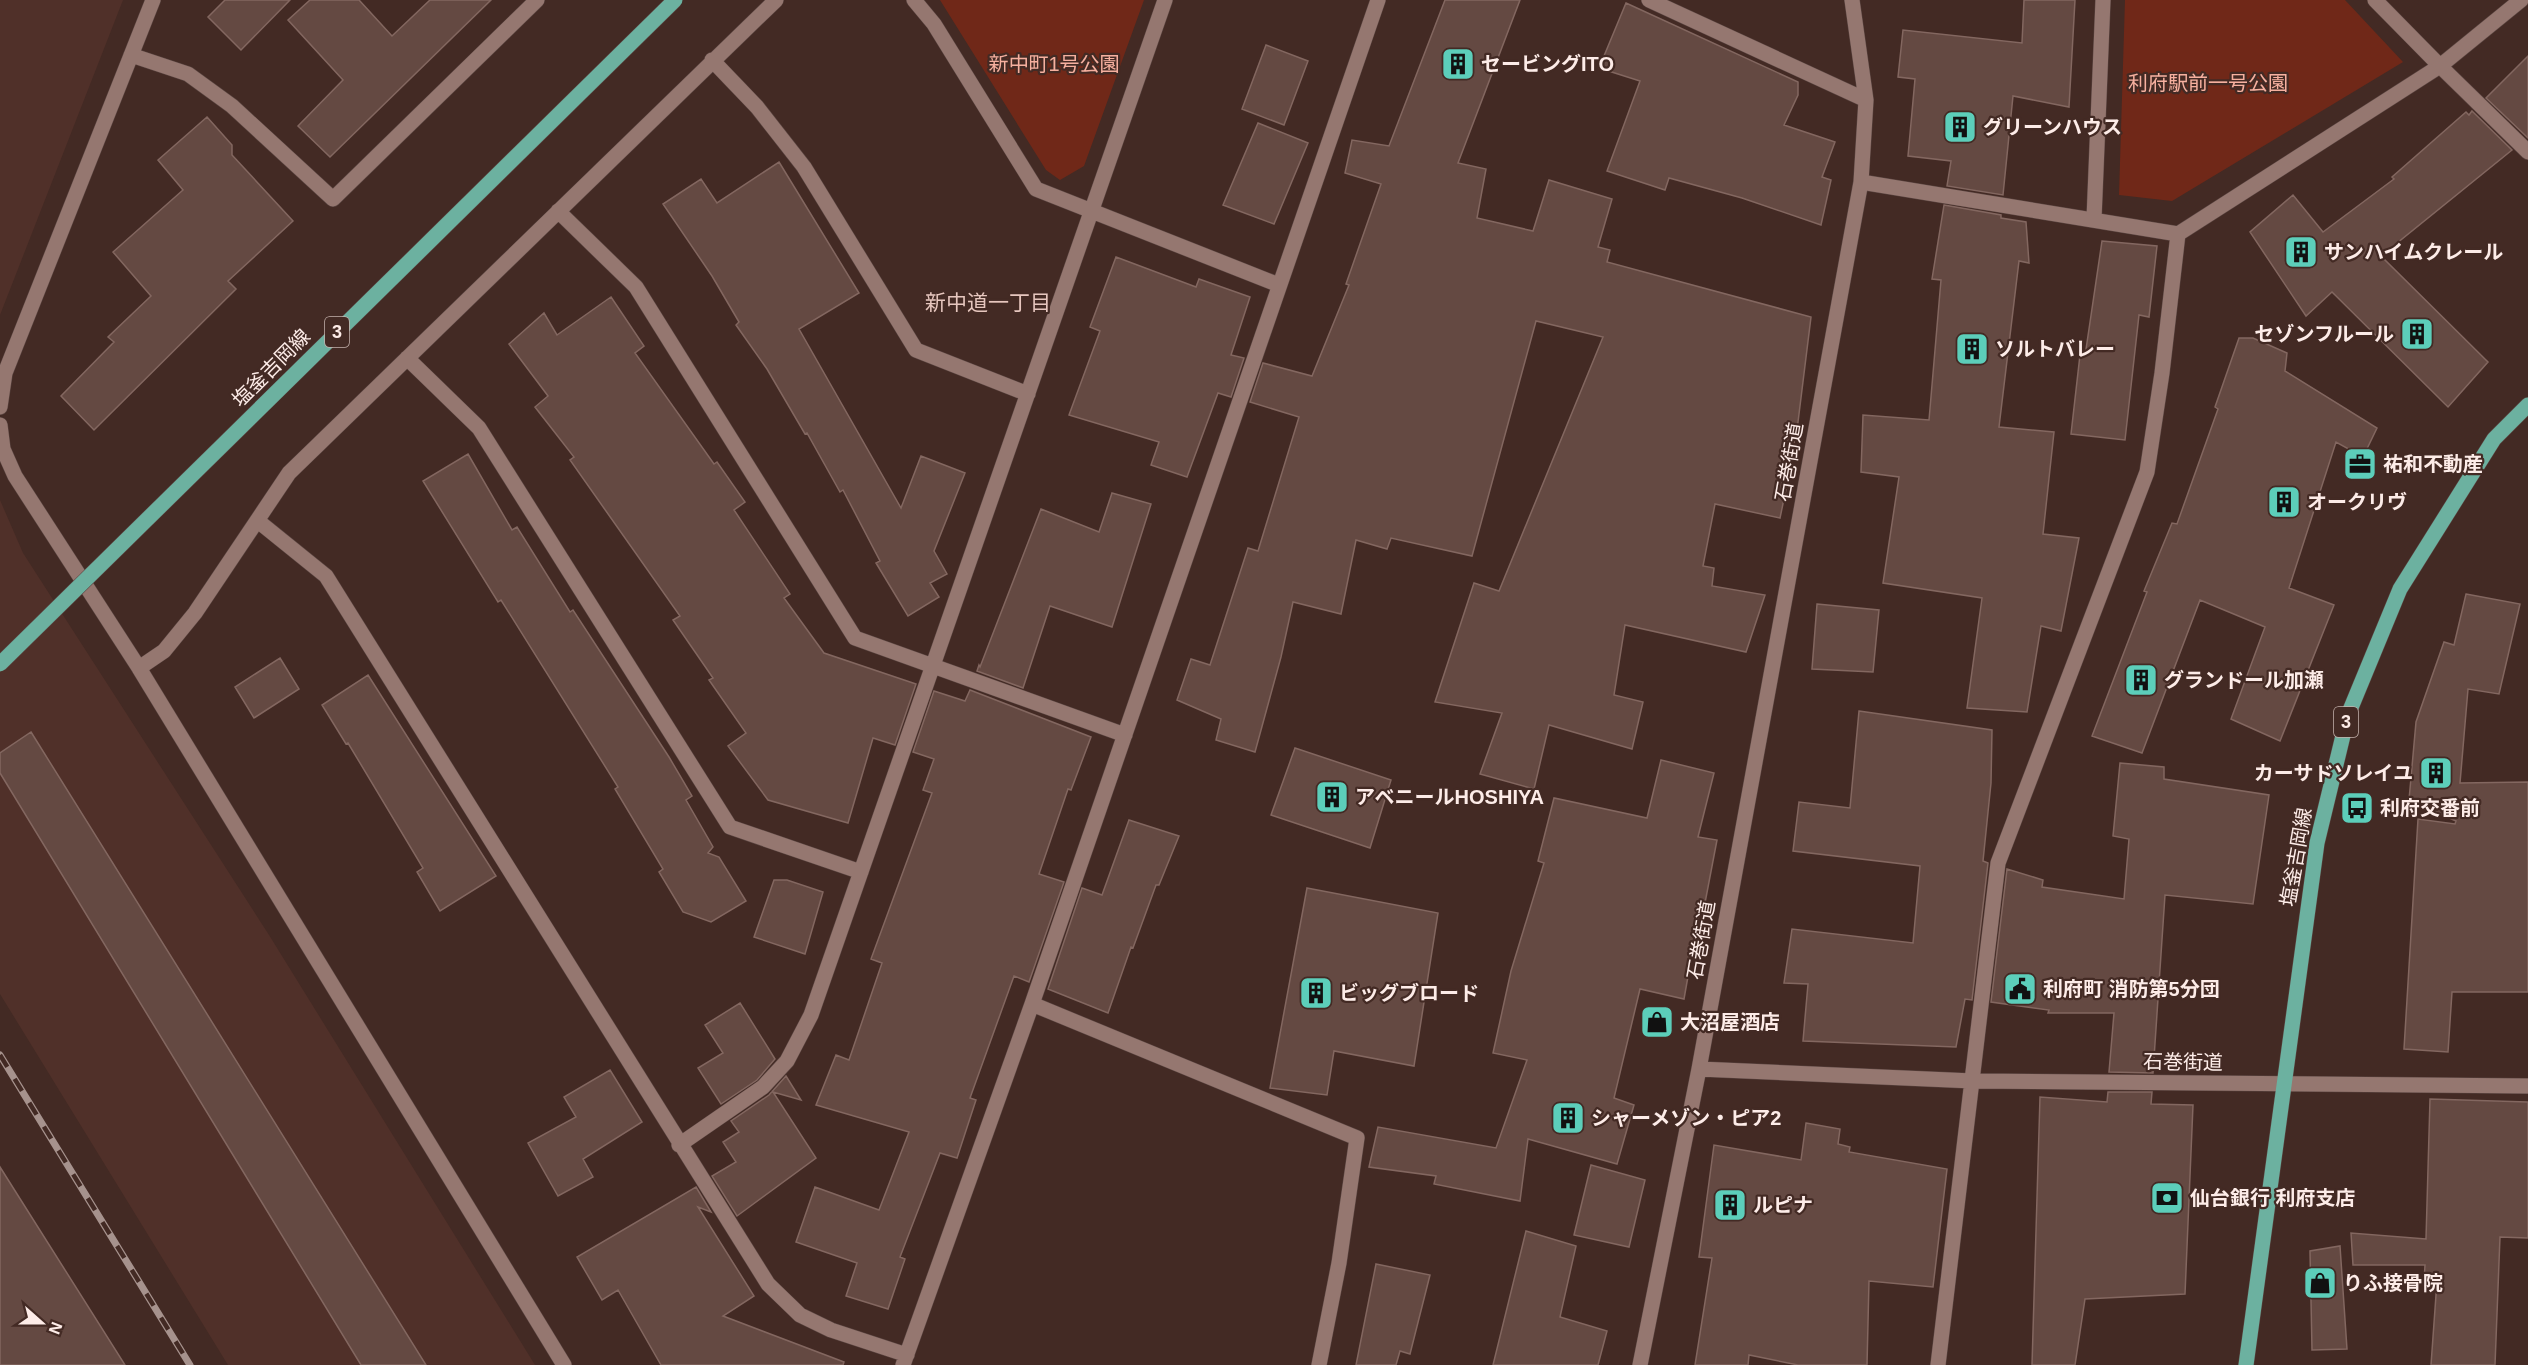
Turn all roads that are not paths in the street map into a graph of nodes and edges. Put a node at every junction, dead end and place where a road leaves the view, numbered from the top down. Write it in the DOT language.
graph roads {
  1 [pos="153,0"];
  2 [pos="537,0"];
  3 [pos="675,0"];
  4 [pos="776,0"];
  5 [pos="914,0"];
  6 [pos="1165,0"];
  7 [pos="1378,0"];
  8 [pos="1649,0"];
  9 [pos="1852,0"];
  10 [pos="2103,0"];
  11 [pos="2375,0"];
  12 [pos="2521,0"];
  13 [pos="131,54"];
  14 [pos="712,60"];
  15 [pos="2440,66"];
  16 [pos="1866,100"];
  17 [pos="2528,152"];
  18 [pos="1861,182"];
  19 [pos="1092,210"];
  20 [pos="558,211"];
  21 [pos="2094,219"];
  22 [pos="2178,234"];
  23 [pos="1279,285"];
  24 [pos="407,358"];
  25 [pos="1028,394"];
  26 [pos="2528,405"];
  27 [pos="0,407"];
  28 [pos="0,425"];
  29 [pos="258,521"];
  30 [pos="0,664"];
  31 [pos="933,667"];
  32 [pos="139,668"];
  33 [pos="1125,735"];
  34 [pos="861,872"];
  35 [pos="1032,1004"];
  36 [pos="1699,1069"];
  37 [pos="1973,1081"];
  38 [pos="2283,1085"];
  39 [pos="2528,1086"];
  40 [pos="679,1145"];
  41 [pos="905,1360"];
  42 [pos="564,1365"];
  43 [pos="1319,1365"];
  44 [pos="1641,1365"];
  45 [pos="1938,1365"];
  46 [pos="2246,1365"];
  1 -- 13 [label="street"];
  2 -- 13 [label="street"];
  3 -- 30 [label="main road, 塩釜吉岡線 / 3, bridge"];
  4 -- 14 [label="street"];
  5 -- 19 [label="street"];
  6 -- 19 [label="street"];
  7 -- 23 [label="street"];
  8 -- 16 [label="street"];
  9 -- 16 [label="street, 石巻街道"];
  10 -- 21 [label="street"];
  11 -- 15 [label="street"];
  12 -- 15 [label="street"];
  13 -- 27 [label="street"];
  14 -- 20 [label="street"];
  14 -- 25 [label="street"];
  15 -- 17 [label="street"];
  15 -- 22 [label="street"];
  16 -- 18 [label="street, 石巻街道"];
  18 -- 21 [label="street"];
  18 -- 36 [label="street, 石巻街道"];
  19 -- 23 [label="street"];
  19 -- 25 [label="street"];
  20 -- 24 [label="street"];
  20 -- 31 [label="street"];
  21 -- 22 [label="street"];
  22 -- 37 [label="street"];
  23 -- 33 [label="street"];
  24 -- 29 [label="street"];
  24 -- 34 [label="street"];
  25 -- 31 [label="street"];
  26 -- 38 [label="main road, 塩釜吉岡線 / 3"];
  28 -- 32 [label="street"];
  29 -- 32 [label="street"];
  29 -- 40 [label="street"];
  31 -- 33 [label="street"];
  31 -- 34 [label="street"];
  32 -- 42 [label="street"];
  33 -- 35 [label="street"];
  34 -- 40 [label="street"];
  35 -- 41 [label="street"];
  35 -- 43 [label="street"];
  36 -- 37 [label="street, 石巻街道"];
  36 -- 44 [label="street"];
  37 -- 38 [label="street, 石巻街道"];
  37 -- 45 [label="street"];
  38 -- 39 [label="street, 石巻街道"];
  38 -- 46 [label="main road, 塩釜吉岡線 / 3"];
  40 -- 41 [label="street"];
}
